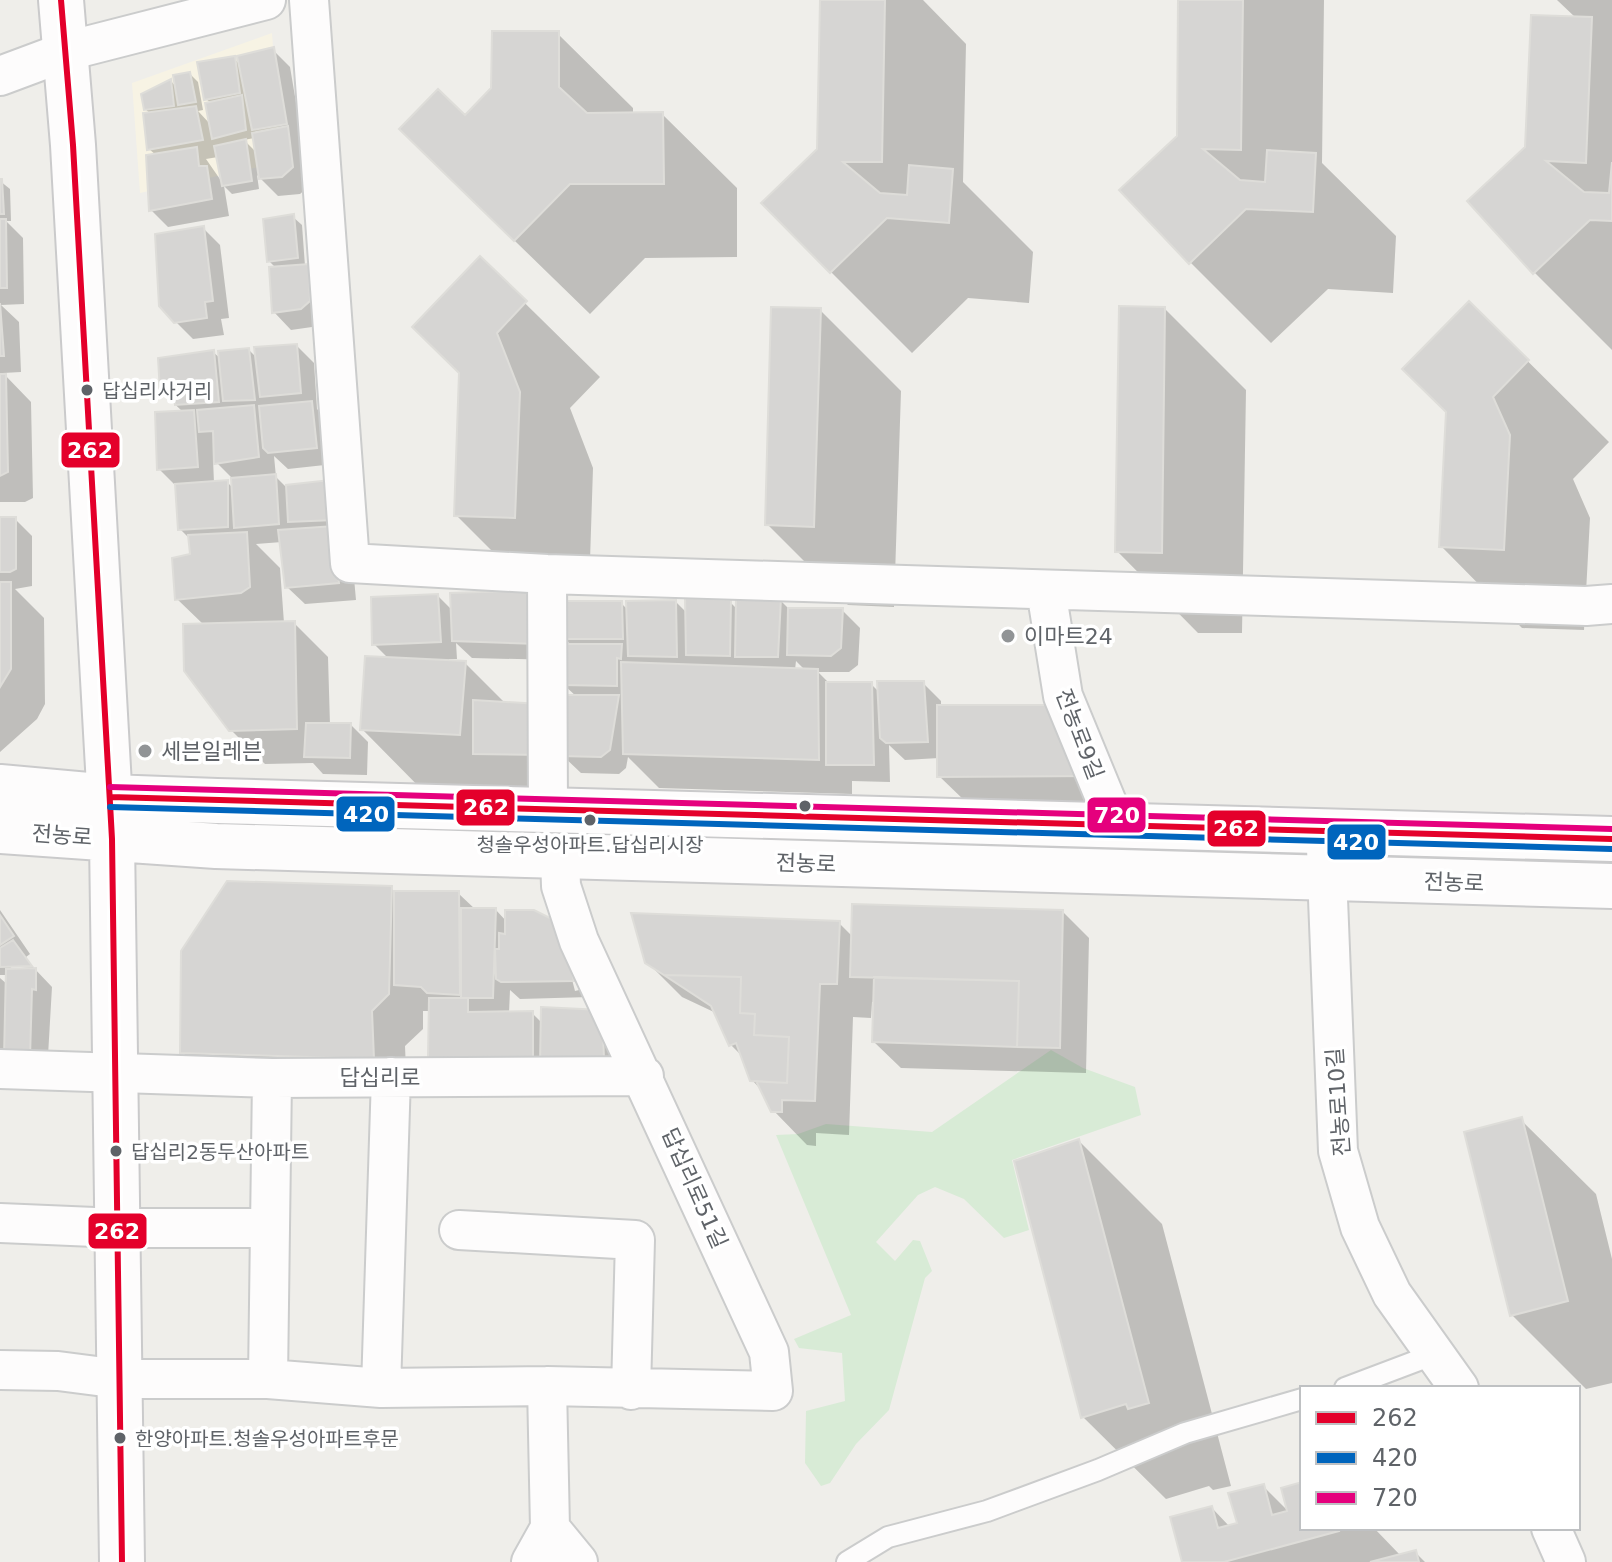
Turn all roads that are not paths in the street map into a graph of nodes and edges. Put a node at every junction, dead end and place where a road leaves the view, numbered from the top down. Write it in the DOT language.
graph roads {
  1 [pos="61,0"];
  2 [pos="266,0"];
  3 [pos="309,0"];
  4 [pos="67,51"];
  5 [pos="0,76"];
  6 [pos="547,574"];
  7 [pos="1046,590"];
  8 [pos="1612,604"];
  9 [pos="0,787"];
  10 [pos="548,812"];
  11 [pos="111,818"];
  12 [pos="1117,827"];
  13 [pos="0,831"];
  14 [pos="1326,833"];
  15 [pos="1612,839"];
  16 [pos="560,856"];
  17 [pos="1326,878"];
  18 [pos="1612,886"];
  19 [pos="0,1069"];
  20 [pos="116,1072"];
  21 [pos="644,1076"];
  22 [pos="391,1077"];
  23 [pos="272,1078"];
  24 [pos="0,1223"];
  25 [pos="118,1228"];
  26 [pos="269,1228"];
  27 [pos="459,1230"];
  28 [pos="1435,1354"];
  29 [pos="0,1370"];
  30 [pos="120,1379"];
  31 [pos="268,1379"];
  32 [pos="547,1386"];
  33 [pos="1350,1386"];
  34 [pos="1458,1386"];
  35 [pos="381,1388"];
  36 [pos="631,1390"];
  37 [pos="1300,1400"];
  38 [pos="550,1528"];
  39 [pos="1552,1530"];
  40 [pos="122,1562"];
  41 [pos="531,1562"];
  42 [pos="578,1562"];
  43 [pos="847,1562"];
  44 [pos="1566,1562"];
  1 -- 4 [label="main road"];
  2 -- 4 [label="street"];
  3 -- 6 [label="street"];
  4 -- 5 [label="street"];
  4 -- 11 [label="main road"];
  6 -- 7 [label="street"];
  6 -- 10 [label="street"];
  7 -- 8 [label="street"];
  7 -- 12 [label="street, 전농로9길"];
  9 -- 11 [label="main road, 전농로"];
  10 -- 11 [label="main road, 전농로"];
  10 -- 12 [label="main road, 전농로"];
  11 -- 13 [label="main road, 전농로"];
  11 -- 16 [label="main road, 전농로"];
  11 -- 20 [label="main road"];
  12 -- 14 [label="main road, 전농로"];
  14 -- 15 [label="main road, 전농로"];
  14 -- 17 [label="street, 전농로10길"];
  16 -- 17 [label="main road, 전농로"];
  16 -- 21 [label="street, 답십리로51길"];
  17 -- 18 [label="main road, 전농로"];
  17 -- 28 [label="street, 전농로10길"];
  19 -- 20 [label="street, 답십리로"];
  20 -- 23 [label="street, 답십리로"];
  20 -- 25 [label="main road"];
  21 -- 22 [label="street, 답십리로"];
  21 -- 36 [label="street, 답십리로51길"];
  22 -- 23 [label="street, 답십리로"];
  22 -- 35 [label="street"];
  23 -- 26 [label="street"];
  24 -- 25 [label="street"];
  25 -- 26 [label="street"];
  25 -- 30 [label="main road"];
  26 -- 31 [label="street"];
  27 -- 36 [label="street"];
  28 -- 33 [label="lane"];
  28 -- 34 [label="street, 전농로10길"];
  29 -- 30 [label="street, 답십리로51길"];
  30 -- 31 [label="street, 답십리로51길"];
  30 -- 40 [label="main road"];
  31 -- 35 [label="street, 답십리로51길"];
  32 -- 35 [label="street, 답십리로51길"];
  32 -- 36 [label="street, 답십리로51길"];
  32 -- 38 [label="street"];
  37 -- 43 [label="lane"];
  38 -- 41 [label="street"];
  38 -- 42 [label="street"];
  39 -- 44 [label="street"];
}
